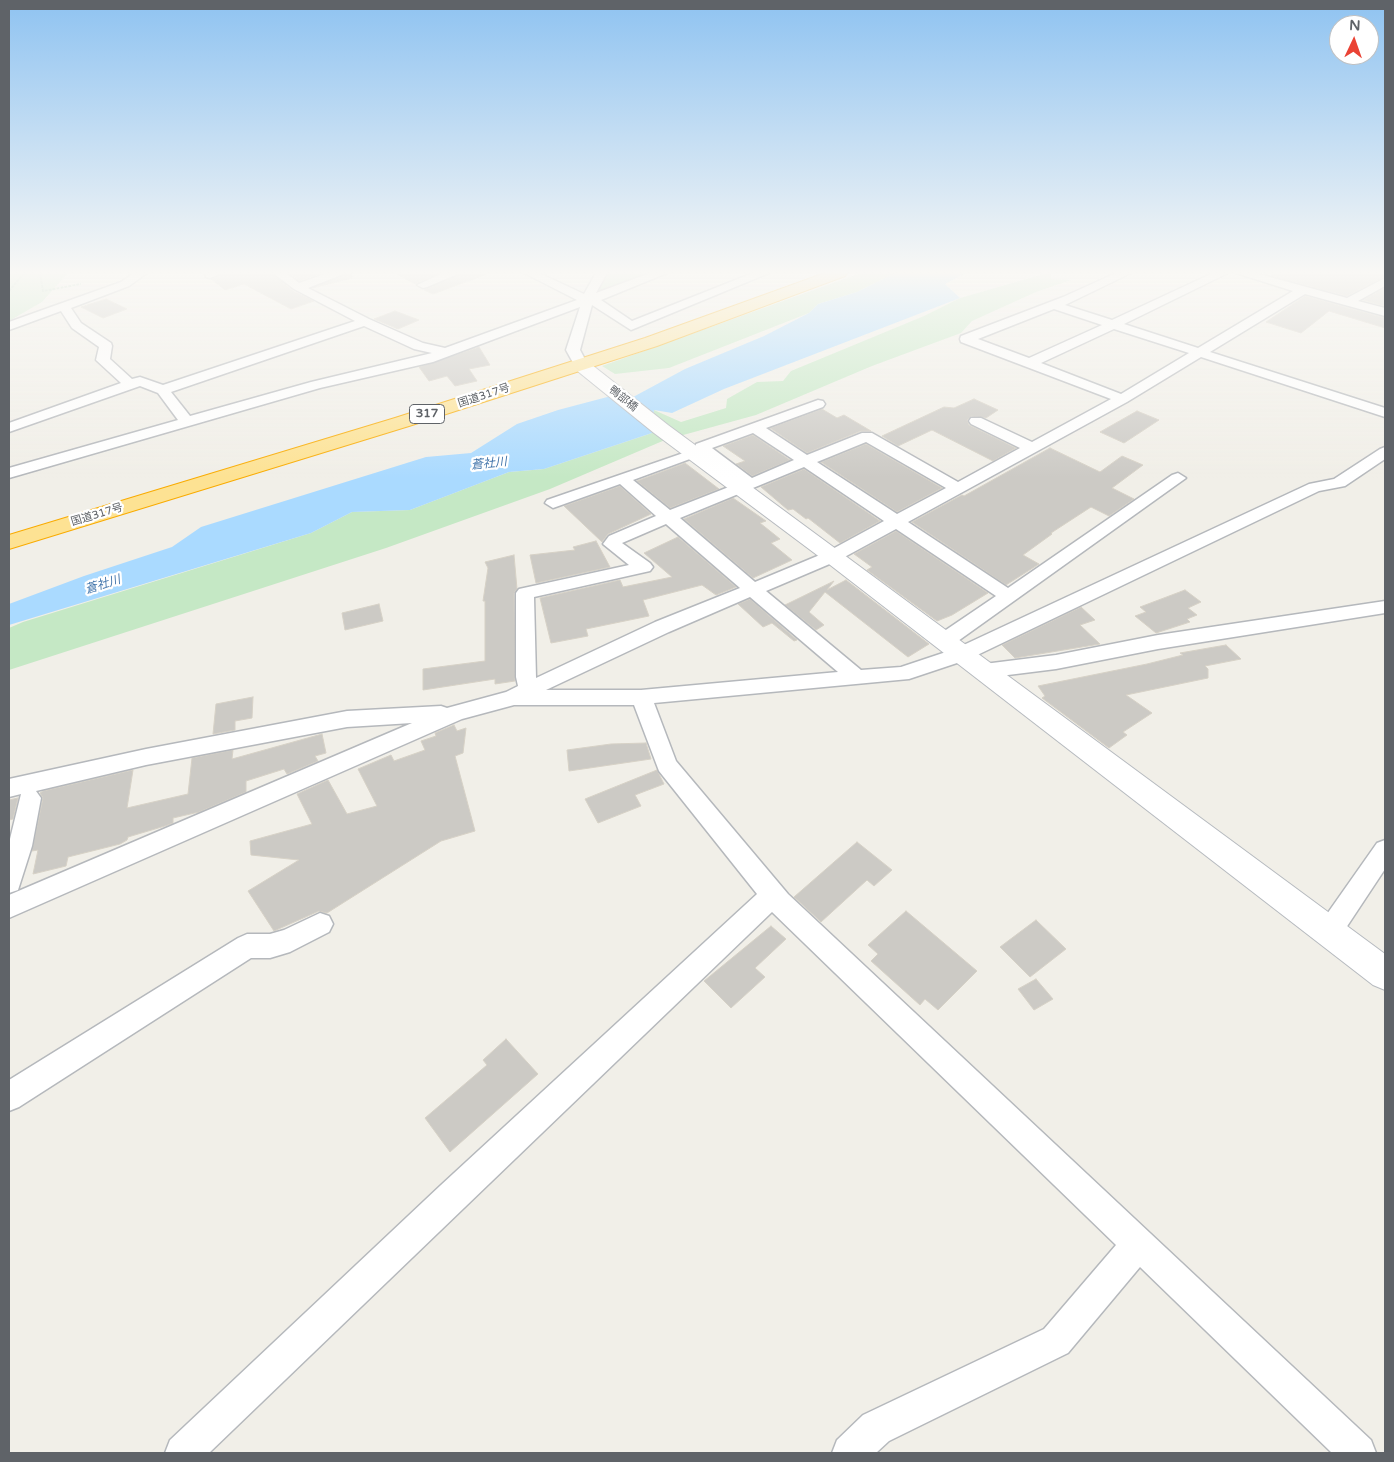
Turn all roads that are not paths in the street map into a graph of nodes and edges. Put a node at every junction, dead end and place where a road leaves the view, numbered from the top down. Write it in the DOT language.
graph roads {
  1 [pos="99,341"];
  2 [pos="308,341"];
  3 [pos="408,341"];
  4 [pos="474,341"];
  5 [pos="576,341"];
  6 [pos="653,341"];
  7 [pos="974,341"];
  8 [pos="1077,341"];
  9 [pos="1166,341"];
  10 [pos="1220,341"];
  11 [pos="444,352"];
  12 [pos="1201,353"];
  13 [pos="1030,363"];
  14 [pos="583,367"];
  15 [pos="131,385"];
  16 [pos="163,390"];
  17 [pos="1122,399"];
  18 [pos="818,404"];
  19 [pos="1385,414"];
  20 [pos="976,421"];
  21 [pos="187,422"];
  22 [pos="754,427"];
  23 [pos="9,428"];
  24 [pos="1032,448"];
  25 [pos="1385,452"];
  26 [pos="693,453"];
  27 [pos="804,461"];
  28 [pos="9,473"];
  29 [pos="622,478"];
  30 [pos="1178,478"];
  31 [pos="745,486"];
  32 [pos="957,488"];
  33 [pos="553,503"];
  34 [pos="668,517"];
  35 [pos="895,522"];
  36 [pos="9,542"];
  37 [pos="833,556"];
  38 [pos="753,589"];
  39 [pos="1008,596"];
  40 [pos="1385,607"];
  41 [pos="964,656"];
  42 [pos="857,678"];
  43 [pos="521,694"];
  44 [pos="641,697"];
  45 [pos="456,713"];
  46 [pos="9,788"];
  47 [pos="30,798"];
  48 [pos="1385,850"];
  49 [pos="9,882"];
  50 [pos="773,895"];
  51 [pos="9,907"];
  52 [pos="320,924"];
  53 [pos="1329,932"];
  54 [pos="1385,974"];
  55 [pos="9,1097"];
  56 [pos="1138,1244"];
  57 [pos="183,1453"];
  58 [pos="850,1453"];
  59 [pos="1358,1453"];
  1 -- 15 [label="street"];
  2 -- 16 [label="street"];
  3 -- 11 [label="street"];
  4 -- 11 [label="street"];
  5 -- 14 [label="street"];
  6 -- 14 [label="highway, 国道317号 / 317"];
  7 -- 13 [label="street"];
  8 -- 13 [label="street"];
  9 -- 12 [label="street"];
  10 -- 12 [label="street"];
  11 -- 21 [label="street"];
  12 -- 17 [label="street"];
  12 -- 19 [label="street"];
  13 -- 17 [label="street"];
  14 -- 26 [label="street, 鴨部橋"];
  14 -- 36 [label="highway, 国道317号 / 317"];
  15 -- 16 [label="street"];
  15 -- 23 [label="street"];
  16 -- 21 [label="street"];
  17 -- 24 [label="street"];
  18 -- 22 [label="street"];
  20 -- 24 [label="street"];
  21 -- 28 [label="street"];
  22 -- 27 [label="street"];
  22 -- 31 [label="street"];
  24 -- 32 [label="street"];
  25 -- 41 [label="street"];
  26 -- 29 [label="street"];
  26 -- 31 [label="street, 鴨部橋"];
  27 -- 31 [label="street"];
  27 -- 32 [label="street"];
  27 -- 35 [label="street"];
  29 -- 33 [label="street"];
  29 -- 34 [label="street"];
  30 -- 39 [label="street"];
  31 -- 34 [label="street"];
  31 -- 37 [label="street, 鴨部橋"];
  32 -- 35 [label="street"];
  34 -- 38 [label="street"];
  34 -- 43 [label="street"];
  35 -- 37 [label="street"];
  35 -- 39 [label="street"];
  37 -- 38 [label="street"];
  37 -- 41 [label="street, 鴨部橋"];
  38 -- 42 [label="street"];
  38 -- 43 [label="street"];
  39 -- 41 [label="street"];
  40 -- 41 [label="street"];
  41 -- 42 [label="street"];
  41 -- 53 [label="street, 鴨部橋"];
  42 -- 44 [label="street"];
  43 -- 44 [label="street"];
  43 -- 45 [label="street"];
  44 -- 50 [label="street"];
  45 -- 46 [label="street"];
  45 -- 51 [label="street"];
  47 -- 49 [label="street"];
  48 -- 53 [label="street"];
  50 -- 56 [label="street"];
  50 -- 57 [label="street"];
  52 -- 55 [label="street"];
  53 -- 54 [label="street, 鴨部橋"];
  56 -- 58 [label="street"];
  56 -- 59 [label="street"];
}
